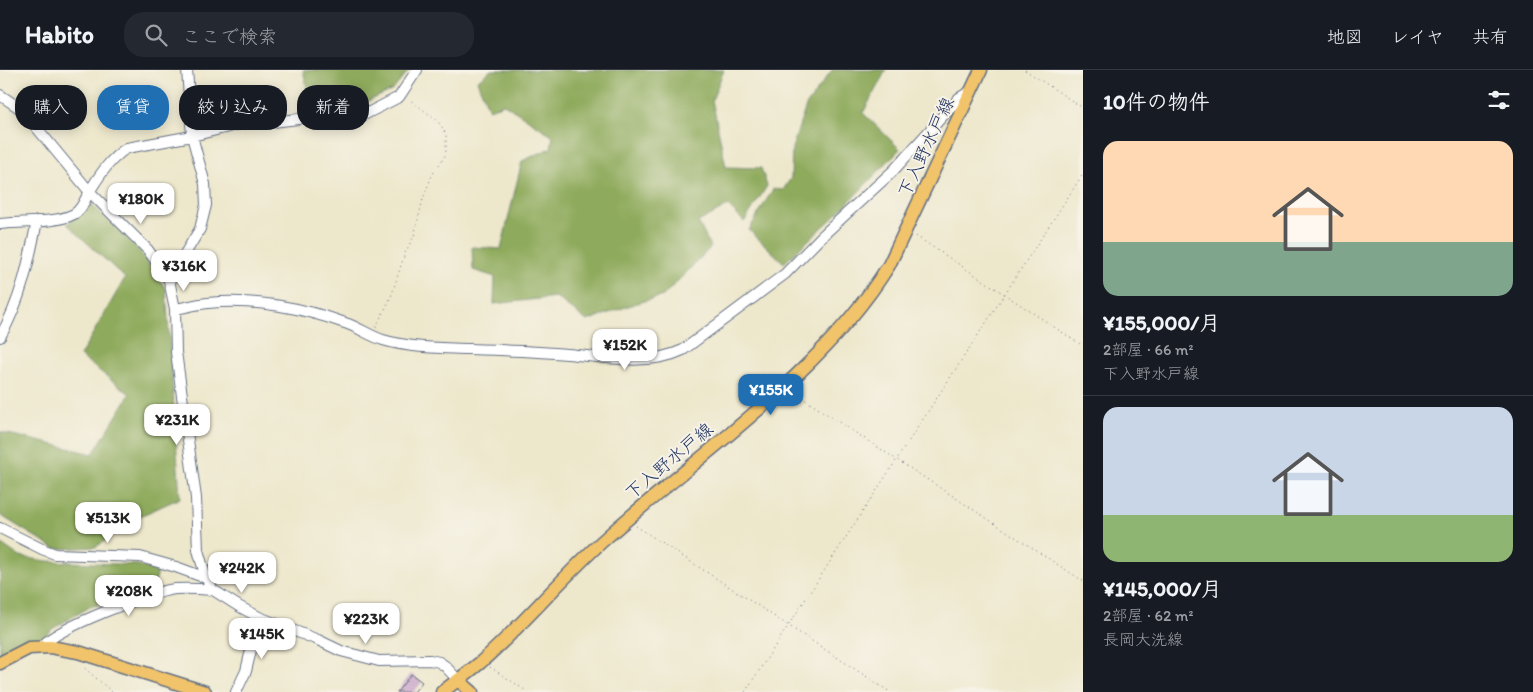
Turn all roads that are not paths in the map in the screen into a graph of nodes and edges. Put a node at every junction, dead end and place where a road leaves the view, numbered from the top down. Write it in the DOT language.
graph roads {
  1 [pos="187,70"];
  2 [pos="417,70"];
  3 [pos="981,70"];
  4 [pos="971,90"];
  5 [pos="0,95"];
  6 [pos="192,136"];
  7 [pos="89,191"];
  8 [pos="37,221"];
  9 [pos="0,224"];
  10 [pos="169,280"];
  11 [pos="175,309"];
  12 [pos="0,336"];
  13 [pos="0,528"];
  14 [pos="206,578"];
  15 [pos="213,590"];
  16 [pos="259,617"];
  17 [pos="42,646"];
  18 [pos="0,663"];
  19 [pos="458,680"];
  20 [pos="206,692"];
  21 [pos="236,692"];
  22 [pos="442,692"];
  23 [pos="472,692"];
  1 -- 6 [label="street"];
  2 -- 6 [label="street"];
  3 -- 4 [label="main road, 下入野水戸線"];
  4 -- 11 [label="street"];
  4 -- 19 [label="main road, 下入野水戸線"];
  5 -- 7 [label="street"];
  6 -- 7 [label="street"];
  6 -- 10 [label="street"];
  7 -- 8 [label="street"];
  7 -- 10 [label="street"];
  8 -- 9 [label="street"];
  8 -- 12 [label="street"];
  10 -- 11 [label="street"];
  11 -- 14 [label="street"];
  13 -- 14 [label="street"];
  14 -- 15 [label="street"];
  15 -- 16 [label="street"];
  15 -- 17 [label="street"];
  16 -- 19 [label="street"];
  16 -- 21 [label="street"];
  17 -- 18 [label="main road"];
  17 -- 20 [label="main road"];
  19 -- 22 [label="main road, 下入野水戸線"];
  19 -- 23 [label="main road"];
}
